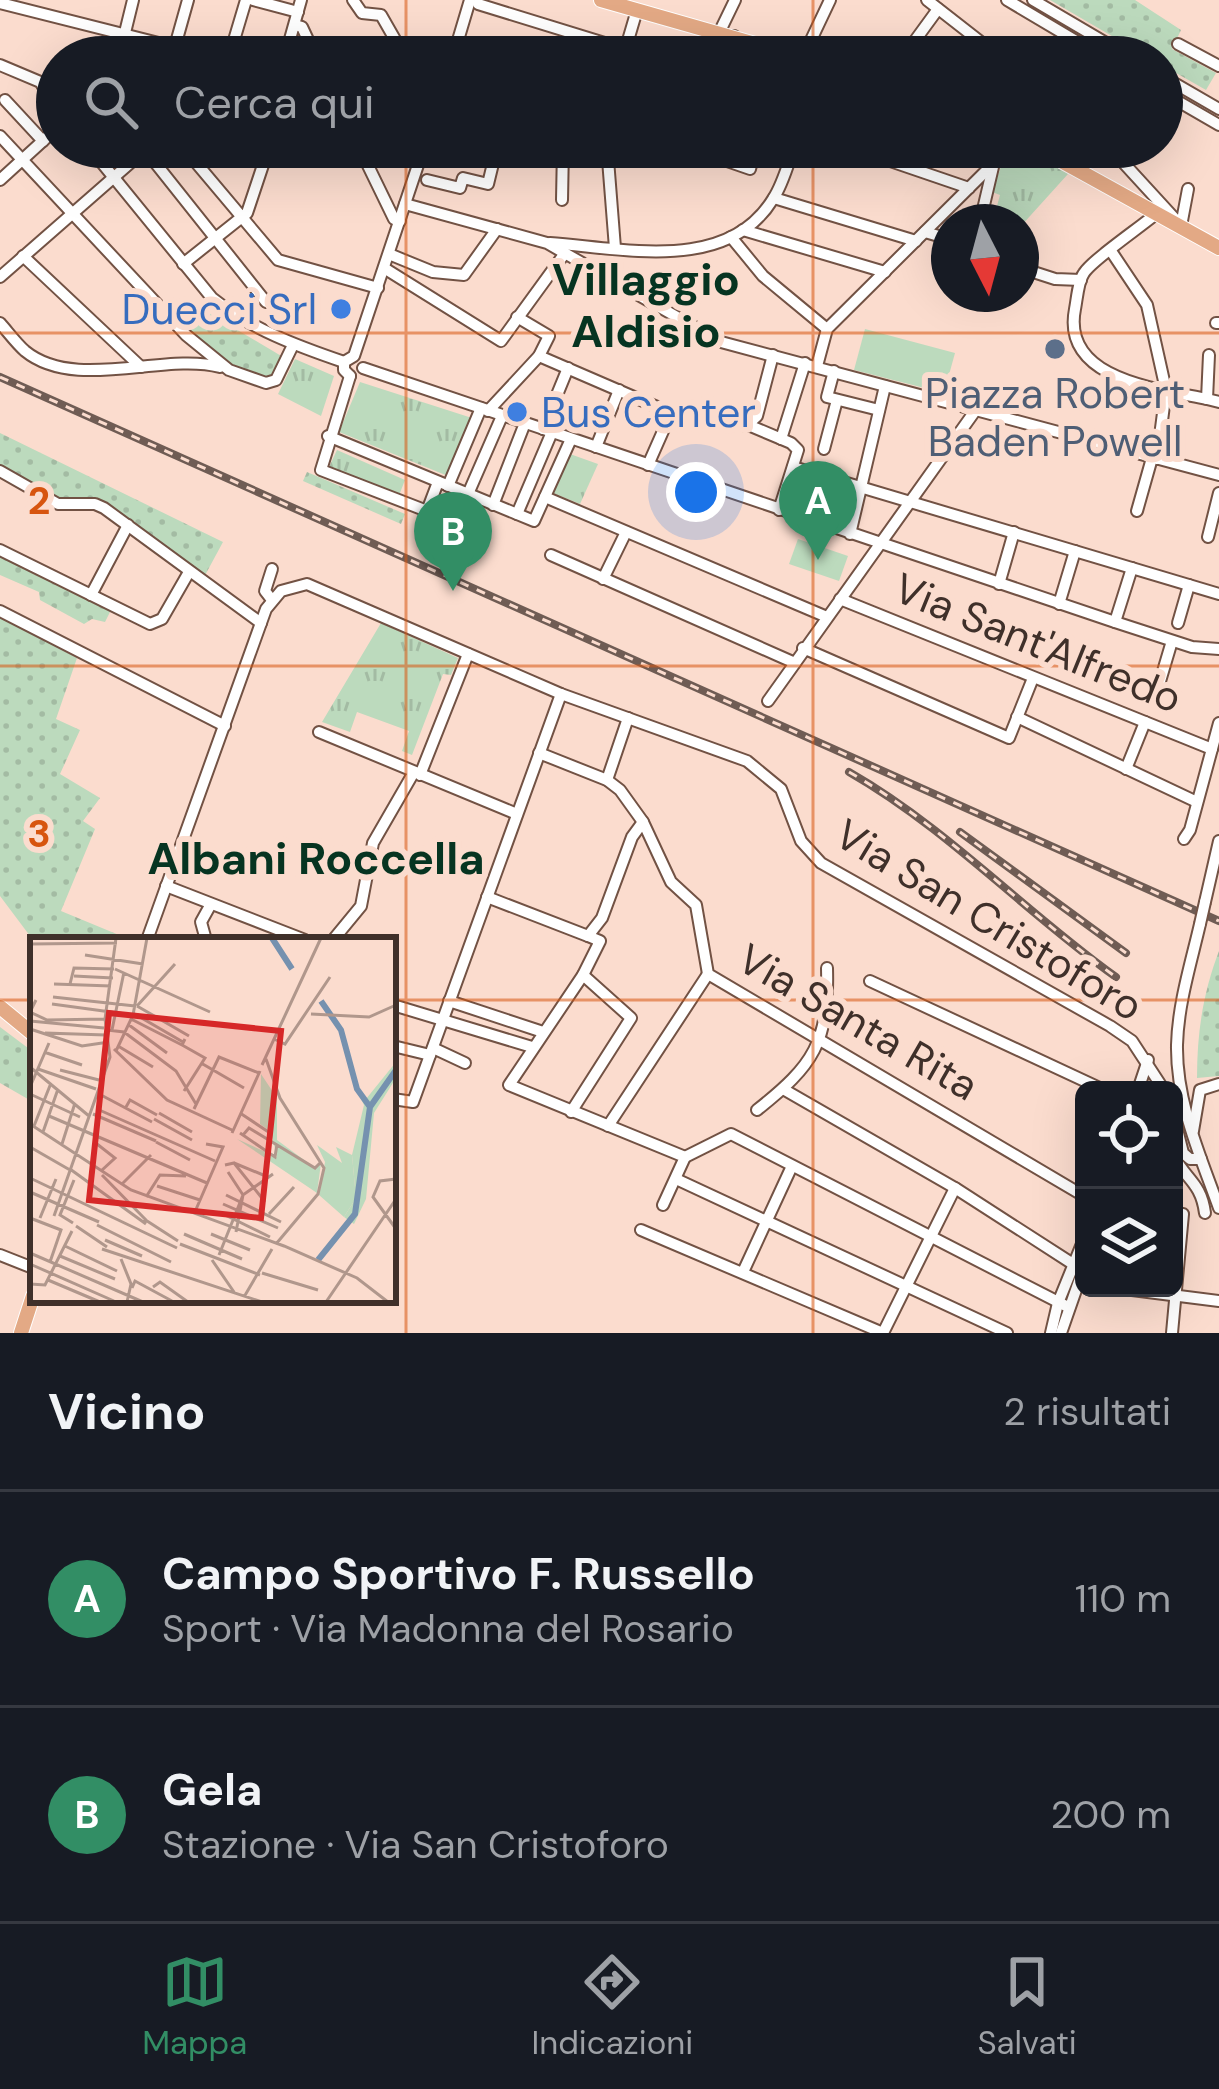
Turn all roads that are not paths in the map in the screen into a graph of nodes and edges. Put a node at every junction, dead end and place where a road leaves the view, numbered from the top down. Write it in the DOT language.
graph roads {
  1 [pos="134,0"];
  2 [pos="188,0"];
  3 [pos="249,0"];
  4 [pos="353,0"];
  5 [pos="601,0"];
  6 [pos="735,0"];
  7 [pos="830,0"];
  8 [pos="927,0"];
  9 [pos="1006,0"];
  10 [pos="1034,0"];
  11 [pos="476,1"];
  12 [pos="0,3"];
  13 [pos="938,9"];
  14 [pos="637,10"];
  15 [pos="298,12"];
  16 [pos="727,33"];
  17 [pos="126,34"];
  18 [pos="131,36"];
  19 [pos="178,36"];
  20 [pos="236,36"];
  21 [pos="393,36"];
  22 [pos="461,36"];
  23 [pos="574,36"];
  24 [pos="629,36"];
  25 [pos="736,36"];
  26 [pos="812,36"];
  27 [pos="918,36"];
  28 [pos="972,36"];
  29 [pos="1067,36"];
  30 [pos="1095,36"];
  31 [pos="1183,47"];
  32 [pos="0,65"];
  33 [pos="1219,65"];
  34 [pos="36,82"];
  35 [pos="1183,88"];
  36 [pos="5,100"];
  37 [pos="1183,104"];
  38 [pos="1219,109"];
  39 [pos="1219,125"];
  40 [pos="36,133"];
  41 [pos="0,136"];
  42 [pos="36,147"];
  43 [pos="22,159"];
  44 [pos="106,168"];
  45 [pos="123,168"];
  46 [pos="161,168"];
  47 [pos="201,168"];
  48 [pos="261,168"];
  49 [pos="369,168"];
  50 [pos="417,168"];
  51 [pos="492,168"];
  52 [pos="563,168"];
  53 [pos="609,168"];
  54 [pos="786,168"];
  55 [pos="910,168"];
  56 [pos="988,168"];
  57 [pos="993,168"];
  58 [pos="1074,168"];
  59 [pos="1128,168"];
  60 [pos="113,177"];
  61 [pos="0,180"];
  62 [pos="427,180"];
  63 [pos="969,188"];
  64 [pos="1188,189"];
  65 [pos="774,198"];
  66 [pos="562,200"];
  67 [pos="984,204"];
  68 [pos="405,205"];
  69 [pos="73,212"];
  70 [pos="1157,213"];
  71 [pos="242,217"];
  72 [pos="400,221"];
  73 [pos="1181,226"];
  74 [pos="497,229"];
  75 [pos="743,230"];
  76 [pos="921,236"];
  77 [pos="731,237"];
  78 [pos="931,237"];
  79 [pos="216,238"];
  80 [pos="547,243"];
  81 [pos="615,248"];
  82 [pos="1219,248"];
  83 [pos="1111,251"];
  84 [pos="565,253"];
  85 [pos="389,254"];
  86 [pos="23,256"];
  87 [pos="183,264"];
  88 [pos="384,268"];
  89 [pos="885,272"];
  90 [pos="1039,274"];
  91 [pos="0,277"];
  92 [pos="1081,280"];
  93 [pos="378,288"];
  94 [pos="266,302"];
  95 [pos="517,317"];
  96 [pos="0,323"];
  97 [pos="827,329"];
  98 [pos="293,345"];
  99 [pos="773,355"];
  100 [pos="1209,355"];
  101 [pos="539,356"];
  102 [pos="349,359"];
  103 [pos="811,364"];
  104 [pos="141,368"];
  105 [pos="363,368"];
  106 [pos="568,368"];
  107 [pos="229,370"];
  108 [pos="834,370"];
  109 [pos="350,376"];
  110 [pos="885,386"];
  111 [pos="1166,390"];
  112 [pos="619,391"];
  113 [pos="837,400"];
  114 [pos="1213,400"];
  115 [pos="485,410"];
  116 [pos="879,410"];
  117 [pos="975,411"];
  118 [pos="671,413"];
  119 [pos="502,416"];
  120 [pos="525,423"];
  121 [pos="746,426"];
  122 [pos="548,431"];
  123 [pos="328,436"];
  124 [pos="571,439"];
  125 [pos="781,439"];
  126 [pos="596,447"];
  127 [pos="824,448"];
  128 [pos="1154,458"];
  129 [pos="648,465"];
  130 [pos="793,467"];
  131 [pos="0,471"];
  132 [pos="1219,476"];
  133 [pos="443,484"];
  134 [pos="861,487"];
  135 [pos="1219,493"];
  136 [pos="468,494"];
  137 [pos="545,497"];
  138 [pos="910,501"];
  139 [pos="494,505"];
  140 [pos="779,510"];
  141 [pos="1137,511"];
  142 [pos="517,514"];
  143 [pos="128,525"];
  144 [pos="626,532"];
  145 [pos="1014,532"];
  146 [pos="850,534"];
  147 [pos="1208,537"];
  148 [pos="878,544"];
  149 [pos="0,550"];
  150 [pos="1075,550"];
  151 [pos="550,555"];
  152 [pos="1132,568"];
  153 [pos="272,569"];
  154 [pos="189,572"];
  155 [pos="603,579"];
  156 [pos="999,584"];
  157 [pos="1189,585"];
  158 [pos="1219,594"];
  159 [pos="91,595"];
  160 [pos="840,599"];
  161 [pos="272,600"];
  162 [pos="1059,604"];
  163 [pos="0,611"];
  164 [pos="826,617"];
  165 [pos="260,622"];
  166 [pos="1115,622"];
  167 [pos="1178,622"];
  168 [pos="1172,640"];
  169 [pos="1216,647"];
  170 [pos="803,648"];
  171 [pos="468,654"];
  172 [pos="795,663"];
  173 [pos="1033,678"];
  174 [pos="1158,688"];
  175 [pos="561,694"];
  176 [pos="768,701"];
  177 [pos="1017,717"];
  178 [pos="628,718"];
  179 [pos="1145,722"];
  180 [pos="1219,723"];
  181 [pos="225,725"];
  182 [pos="319,733"];
  183 [pos="1212,748"];
  184 [pos="539,753"];
  185 [pos="1126,769"];
  186 [pos="417,773"];
  187 [pos="607,780"];
  188 [pos="1197,802"];
  189 [pos="517,814"];
  190 [pos="643,822"];
  191 [pos="1184,839"];
  192 [pos="1219,841"];
  193 [pos="166,886"];
  194 [pos="487,897"];
  195 [pos="212,904"];
  196 [pos="587,936"];
  197 [pos="148,937"];
  198 [pos="205,937"];
  199 [pos="297,937"];
  200 [pos="335,937"];
  201 [pos="827,968"];
  202 [pos="708,974"];
  203 [pos="583,975"];
  204 [pos="870,981"];
  205 [pos="449,1001"];
  206 [pos="396,1006"];
  207 [pos="0,1007"];
  208 [pos="443,1019"];
  209 [pos="30,1029"];
  210 [pos="543,1032"];
  211 [pos="820,1037"];
  212 [pos="396,1046"];
  213 [pos="532,1047"];
  214 [pos="432,1051"];
  215 [pos="1148,1060"];
  216 [pos="466,1063"];
  217 [pos="1085,1081"];
  218 [pos="1141,1081"];
  219 [pos="1159,1081"];
  220 [pos="1219,1084"];
  221 [pos="783,1089"];
  222 [pos="396,1099"];
  223 [pos="757,1110"];
  224 [pos="571,1112"];
  225 [pos="608,1126"];
  226 [pos="1192,1134"];
  227 [pos="1183,1153"];
  228 [pos="685,1157"];
  229 [pos="1201,1159"];
  230 [pos="792,1166"];
  231 [pos="1183,1170"];
  232 [pos="676,1179"];
  233 [pos="955,1188"];
  234 [pos="1075,1191"];
  235 [pos="663,1205"];
  236 [pos="1214,1211"];
  237 [pos="1183,1213"];
  238 [pos="766,1221"];
  239 [pos="641,1230"];
  240 [pos="928,1235"];
  241 [pos="0,1255"];
  242 [pos="1075,1264"];
  243 [pos="30,1267"];
  244 [pos="743,1272"];
  245 [pos="1075,1274"];
  246 [pos="904,1284"];
  247 [pos="1075,1290"];
  248 [pos="1175,1297"];
  249 [pos="1183,1297"];
  250 [pos="1219,1301"];
  251 [pos="31,1303"];
  252 [pos="1063,1305"];
  253 [pos="21,1333"];
  254 [pos="883,1333"];
  255 [pos="1007,1333"];
  256 [pos="1051,1333"];
  257 [pos="1061,1333"];
  258 [pos="1172,1333"];
  1 -- 17 [label="street"];
  2 -- 19 [label="street"];
  3 -- 15 [label="street"];
  3 -- 20 [label="street"];
  4 -- 21 [label="street"];
  5 -- 14 [label="main road"];
  6 -- 16 [label="street"];
  7 -- 26 [label="street"];
  8 -- 13 [label="street"];
  9 -- 29 [label="street"];
  10 -- 30 [label="street"];
  11 -- 22 [label="street"];
  11 -- 23 [label="street"];
  12 -- 17 [label="street"];
  13 -- 27 [label="street"];
  13 -- 28 [label="street"];
  14 -- 16 [label="main road"];
  14 -- 24 [label="street"];
  16 -- 25 [label="main road"];
  17 -- 18 [label="street"];
  31 -- 33 [label="street"];
  32 -- 34 [label="street"];
  35 -- 38 [label="street"];
  36 -- 40 [label="street"];
  37 -- 39 [label="street"];
  41 -- 43 [label="street"];
  42 -- 43 [label="street"];
  43 -- 61 [label="street"];
  43 -- 69 [label="street"];
  44 -- 60 [label="street"];
  45 -- 60 [label="street"];
  46 -- 79 [label="street"];
  47 -- 71 [label="street"];
  48 -- 71 [label="street"];
  49 -- 72 [label="street"];
  50 -- 68 [label="street"];
  51 -- 62 [label="street"];
  52 -- 66 [label="street"];
  53 -- 81 [label="street"];
  54 -- 65 [label="street"];
  55 -- 63 [label="street"];
  56 -- 63 [label="street"];
  57 -- 67 [label="street"];
  58 -- 70 [label="main road"];
  59 -- 73 [label="street"];
  60 -- 69 [label="street"];
  60 -- 87 [label="street"];
  63 -- 76 [label="street"];
  64 -- 73 [label="street"];
  65 -- 75 [label="street"];
  65 -- 76 [label="street"];
  68 -- 72 [label="street"];
  68 -- 74 [label="street"];
  69 -- 86 [label="street"];
  69 -- 107 [label="street"];
  70 -- 73 [label="main road"];
  70 -- 83 [label="street"];
  71 -- 79 [label="street"];
  71 -- 93 [label="street"];
  72 -- 85 [label="street"];
  73 -- 82 [label="main road"];
  74 -- 80 [label="street"];
  74 -- 85 [label="street"];
  75 -- 77 [label="street"];
  75 -- 89 [label="street"];
  76 -- 78 [label="street"];
  76 -- 89 [label="street"];
  77 -- 81 [label="street"];
  77 -- 97 [label="street"];
  79 -- 87 [label="street"];
  79 -- 94 [label="street"];
  80 -- 81 [label="street"];
  80 -- 84 [label="street"];
  83 -- 92 [label="street"];
  83 -- 111 [label="street"];
  84 -- 95 [label="street"];
  84 -- 99 [label="street"];
  85 -- 88 [label="street"];
  86 -- 91 [label="street"];
  86 -- 104 [label="street"];
  87 -- 98 [label="street"];
  88 -- 93 [label="street"];
  88 -- 95 [label="street"];
  89 -- 97 [label="street"];
  90 -- 92 [label="street"];
  92 -- 111 [label="street"];
  93 -- 102 [label="street"];
  95 -- 101 [label="street"];
  96 -- 104 [label="street"];
  97 -- 103 [label="street"];
  98 -- 102 [label="street"];
  98 -- 107 [label="street"];
  99 -- 103 [label="street"];
  99 -- 121 [label="street"];
  100 -- 114 [label="street"];
  101 -- 106 [label="street"];
  101 -- 115 [label="street"];
  102 -- 105 [label="street"];
  102 -- 109 [label="street"];
  103 -- 108 [label="street"];
  103 -- 125 [label="street"];
  104 -- 107 [label="street"];
  105 -- 109 [label="street"];
  105 -- 115 [label="street"];
  106 -- 112 [label="street"];
  106 -- 122 [label="street"];
  108 -- 110 [label="street"];
  108 -- 113 [label="street"];
  109 -- 123 [label="street"];
  110 -- 116 [label="street"];
  110 -- 117 [label="street"];
  111 -- 114 [label="street"];
  111 -- 128 [label="street"];
  112 -- 118 [label="street"];
  112 -- 126 [label="street"];
  113 -- 116 [label="street"];
  113 -- 127 [label="street"];
  115 -- 119 [label="street"];
  115 -- 133 [label="street"];
  116 -- 134 [label="street"];
  117 -- 128 [label="street"];
  117 -- 138 [label="street"];
  118 -- 121 [label="street"];
  118 -- 129 [label="street"];
  119 -- 120 [label="street"];
  119 -- 136 [label="street"];
  120 -- 122 [label="street"];
  120 -- 139 [label="street"];
  121 -- 125 [label="street"];
  122 -- 124 [label="street"];
  122 -- 142 [label="street"];
  123 -- 133 [label="street"];
  123 -- 133 [label="street"];
  124 -- 126 [label="street"];
  124 -- 137 [label="street"];
  125 -- 130 [label="street"];
  126 -- 129 [label="street"];
  128 -- 132 [label="street"];
  128 -- 141 [label="street"];
  129 -- 140 [label="street"];
  130 -- 134 [label="street"];
  130 -- 140 [label="street"];
  131 -- 143 [label="street"];
  133 -- 136 [label="street"];
  134 -- 138 [label="street"];
  134 -- 146 [label="street"];
  135 -- 147 [label="street"];
  136 -- 139 [label="street"];
  137 -- 142 [label="street"];
  137 -- 144 [label="street"];
  138 -- 145 [label="street"];
  138 -- 148 [label="street"];
  139 -- 142 [label="street"];
  140 -- 146 [label="street"];
  143 -- 154 [label="street"];
  143 -- 159 [label="street"];
  144 -- 155 [label="street"];
  144 -- 164 [label="street"];
  145 -- 150 [label="street"];
  145 -- 156 [label="street"];
  146 -- 148 [label="street"];
  148 -- 156 [label="street"];
  148 -- 160 [label="street"];
  149 -- 159 [label="street"];
  150 -- 152 [label="street"];
  150 -- 162 [label="street"];
  151 -- 155 [label="street"];
  152 -- 157 [label="street"];
  152 -- 166 [label="street"];
  153 -- 161 [label="street"];
  154 -- 159 [label="street"];
  154 -- 165 [label="street"];
  155 -- 172 [label="street"];
  156 -- 162 [label="street"];
  157 -- 158 [label="street"];
  157 -- 167 [label="street"];
  160 -- 164 [label="street"];
  160 -- 173 [label="street, Via Sant'Alfredo"];
  161 -- 165 [label="street"];
  161 -- 171 [label="street, Via San Cristoforo"];
  162 -- 166 [label="street"];
  163 -- 181 [label="street"];
  164 -- 170 [label="street"];
  165 -- 181 [label="street"];
  166 -- 168 [label="street"];
  168 -- 169 [label="street"];
  168 -- 174 [label="street"];
  170 -- 172 [label="street"];
  170 -- 177 [label="street"];
  171 -- 175 [label="street, Via San Cristoforo"];
  171 -- 186 [label="street"];
  172 -- 176 [label="street"];
  173 -- 177 [label="street"];
  173 -- 179 [label="street, Via Sant'Alfredo"];
  175 -- 178 [label="street, Via San Cristoforo"];
  175 -- 184 [label="street"];
  177 -- 185 [label="street"];
  178 -- 187 [label="street"];
  178 -- 215 [label="street, Via San Cristoforo"];
  179 -- 183 [label="street, Via Sant'Alfredo"];
  179 -- 185 [label="street"];
  180 -- 183 [label="street"];
  181 -- 193 [label="street"];
  182 -- 186 [label="street"];
  183 -- 188 [label="street"];
  184 -- 187 [label="street"];
  184 -- 189 [label="street"];
  185 -- 188 [label="street"];
  186 -- 189 [label="street"];
  186 -- 200 [label="street"];
  187 -- 190 [label="street, Via Santa Rita"];
  188 -- 191 [label="street"];
  189 -- 194 [label="street"];
  190 -- 196 [label="street"];
  190 -- 202 [label="street, Via Santa Rita"];
  192 -- 226 [label="street, bridge"];
  193 -- 195 [label="street"];
  193 -- 197 [label="street"];
  194 -- 196 [label="street"];
  194 -- 205 [label="street"];
  195 -- 198 [label="street"];
  195 -- 199 [label="street"];
  196 -- 203 [label="street"];
  201 -- 211 [label="street"];
  202 -- 211 [label="street, Via Santa Rita"];
  202 -- 225 [label="street"];
  203 -- 210 [label="street"];
  203 -- 224 [label="street"];
  204 -- 217 [label="street"];
  205 -- 208 [label="street"];
  205 -- 210 [label="street"];
  206 -- 208 [label="street"];
  207 -- 209 [label="main road"];
  208 -- 213 [label="street"];
  208 -- 214 [label="street"];
  210 -- 213 [label="street"];
  211 -- 221 [label="street"];
  211 -- 234 [label="street, Via Santa Rita"];
  212 -- 214 [label="street"];
  213 -- 224 [label="street"];
  214 -- 216 [label="street"];
  214 -- 222 [label="street"];
  215 -- 218 [label="street"];
  215 -- 219 [label="street, Via San Cristoforo"];
  220 -- 226 [label="street"];
  221 -- 223 [label="street"];
  221 -- 233 [label="street"];
  224 -- 225 [label="street"];
  225 -- 228 [label="street"];
  226 -- 229 [label="street"];
  227 -- 229 [label="street"];
  228 -- 230 [label="street"];
  228 -- 232 [label="street"];
  229 -- 236 [label="street"];
  230 -- 238 [label="street"];
  230 -- 240 [label="street"];
  231 -- 236 [label="street"];
  232 -- 235 [label="street"];
  232 -- 238 [label="street"];
  233 -- 240 [label="street"];
  233 -- 242 [label="street"];
  236 -- 237 [label="street"];
  238 -- 244 [label="street"];
  238 -- 246 [label="street"];
  239 -- 244 [label="street"];
  240 -- 246 [label="street"];
  240 -- 252 [label="street"];
  241 -- 243 [label="street"];
  244 -- 254 [label="street"];
  245 -- 252 [label="street"];
  246 -- 254 [label="street"];
  246 -- 255 [label="street"];
  247 -- 252 [label="street"];
  248 -- 258 [label="street"];
  249 -- 250 [label="street"];
  251 -- 253 [label="main road"];
  252 -- 256 [label="street"];
  252 -- 257 [label="street"];
}
